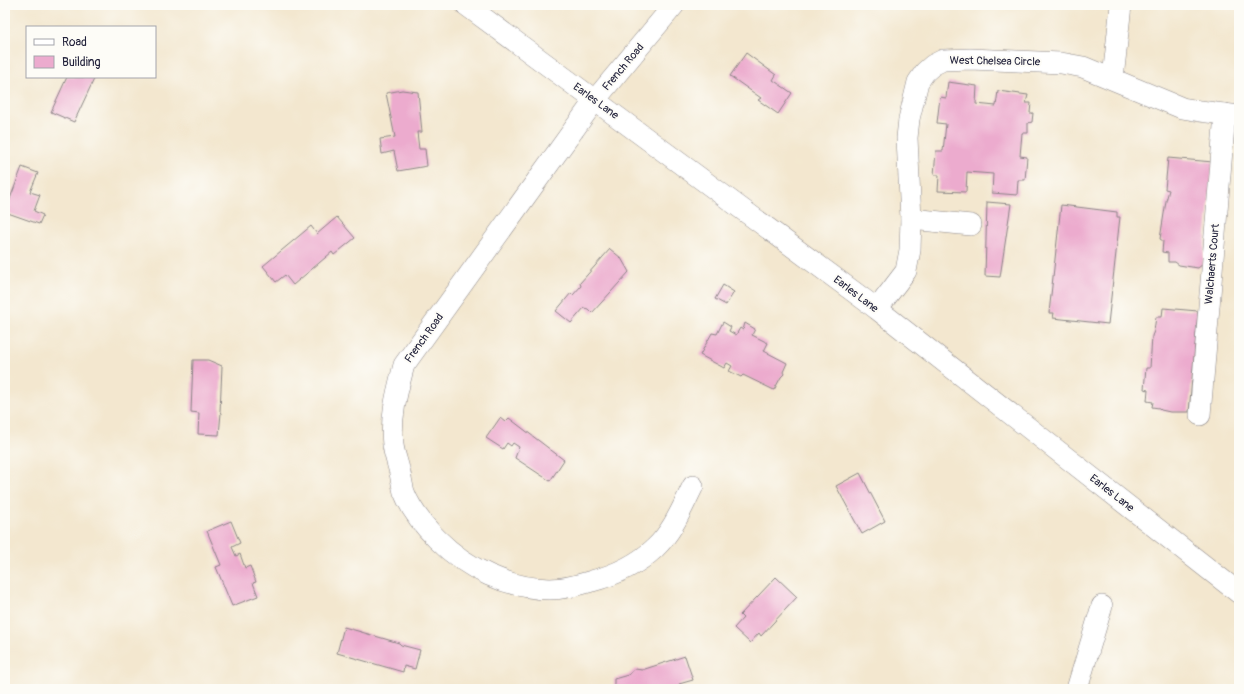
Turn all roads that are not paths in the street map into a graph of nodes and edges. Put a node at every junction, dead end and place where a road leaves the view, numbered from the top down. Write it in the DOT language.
graph roads {
  1 [pos="466,5"];
  2 [pos="674,5"];
  3 [pos="1122,5"];
  4 [pos="1113,78"];
  5 [pos="595,100"];
  6 [pos="1232,115"];
  7 [pos="911,219"];
  8 [pos="971,225"];
  9 [pos="877,309"];
  10 [pos="1200,415"];
  11 [pos="693,486"];
  12 [pos="1239,593"];
  13 [pos="1102,606"];
  14 [pos="1077,689"];
  1 -- 5 [label="street, Earles Lane"];
  2 -- 5 [label="street, French Road"];
  3 -- 4 [label="street"];
  4 -- 6 [label="street, West Chelsea Circle"];
  4 -- 7 [label="street, West Chelsea Circle"];
  5 -- 9 [label="street, Earles Lane"];
  5 -- 11 [label="street, French Road"];
  6 -- 10 [label="street, Walchaerts Court"];
  7 -- 8 [label="street"];
  7 -- 9 [label="street, West Chelsea Circle"];
  9 -- 12 [label="street, Earles Lane"];
  13 -- 14 [label="street"];
}
